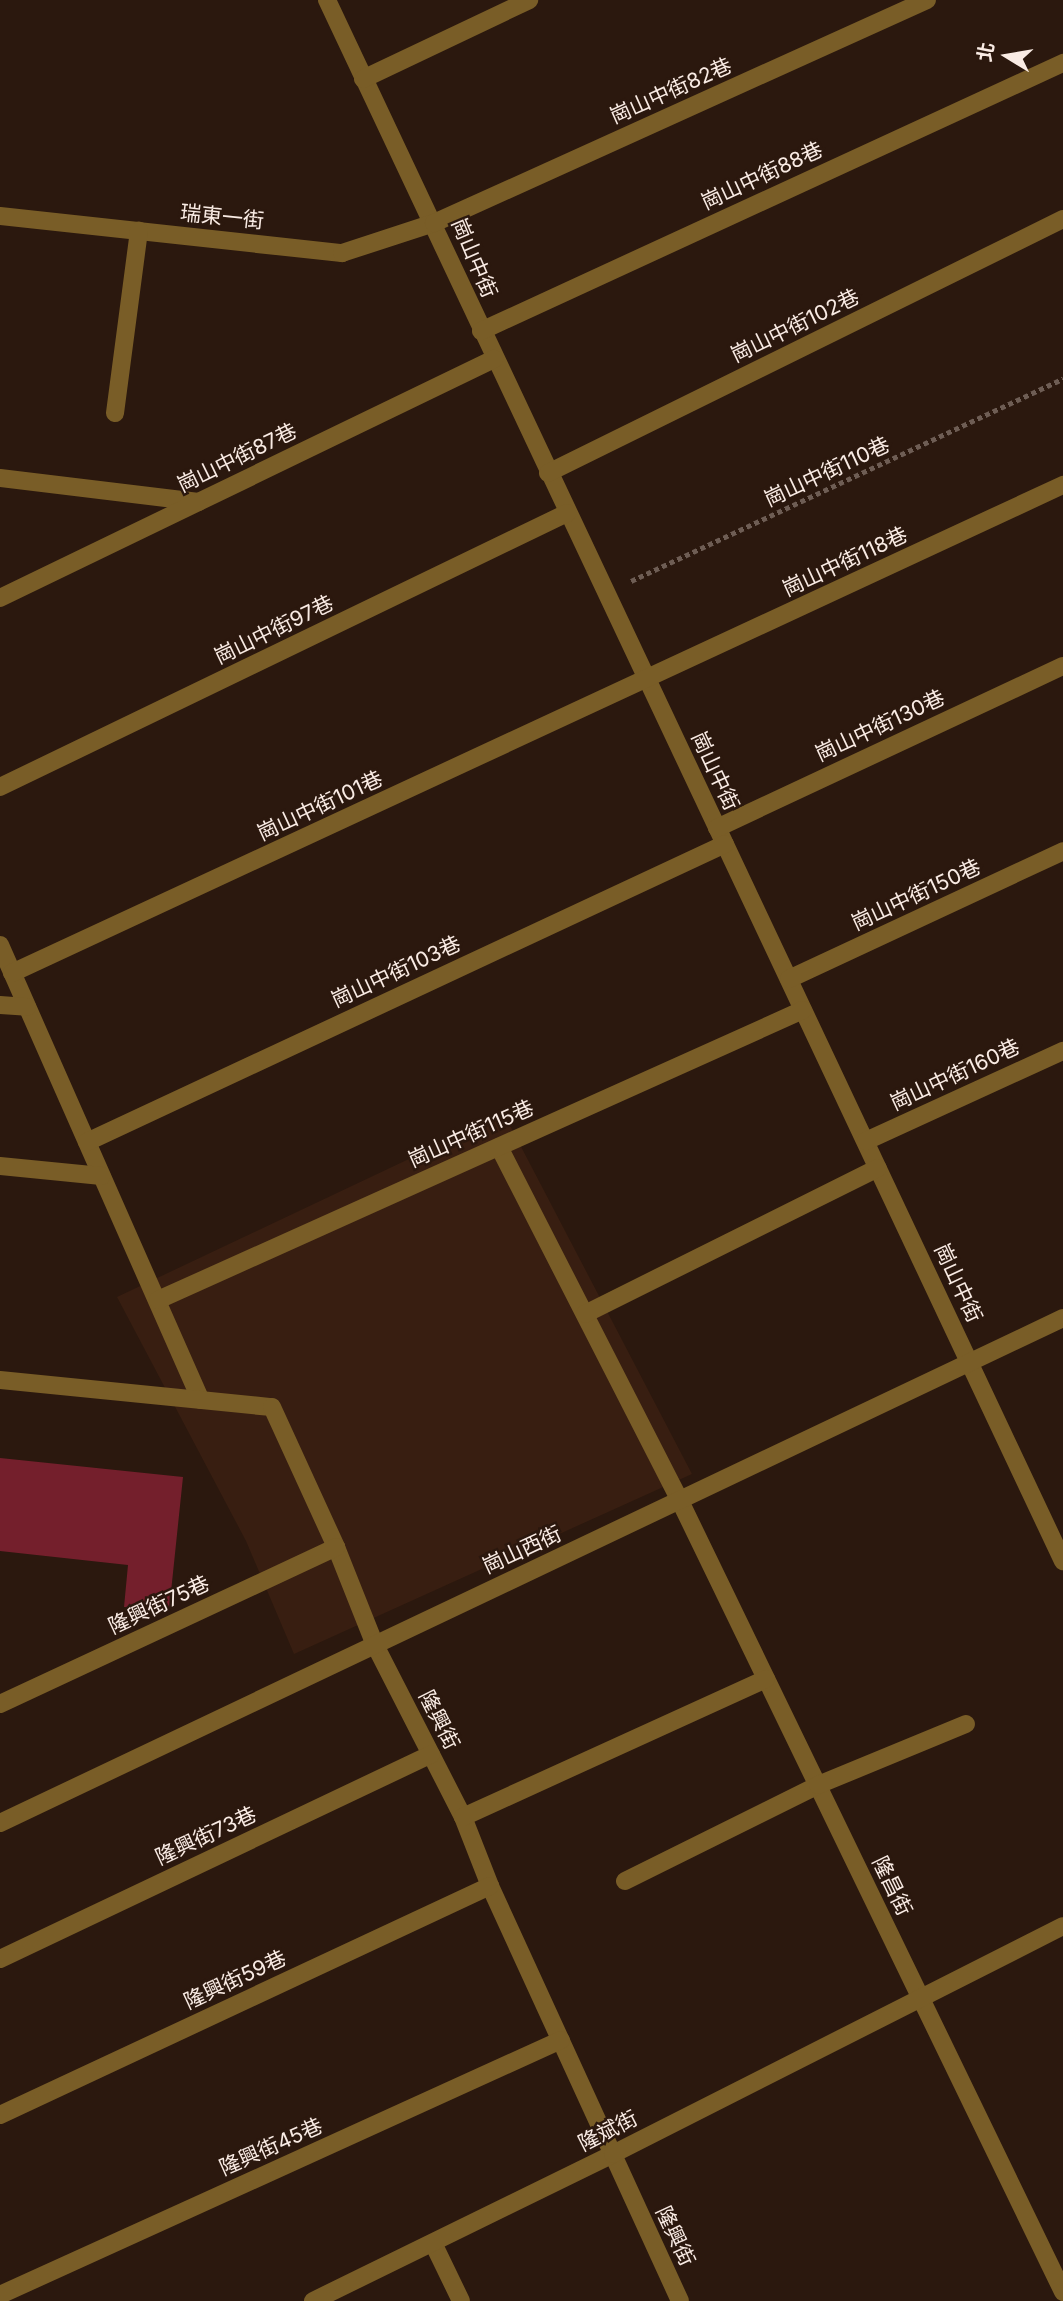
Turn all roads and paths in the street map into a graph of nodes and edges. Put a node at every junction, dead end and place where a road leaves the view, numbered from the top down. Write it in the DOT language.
graph roads {
  1 [pos="327,0"];
  2 [pos="529,0"];
  3 [pos="927,0"];
  4 [pos="1063,63"];
  5 [pos="363,79"];
  6 [pos="0,216"];
  7 [pos="1063,219"];
  8 [pos="434,223"];
  9 [pos="139,231"];
  10 [pos="481,331"];
  11 [pos="494,359"];
  12 [pos="1063,379"];
  13 [pos="115,413"];
  14 [pos="548,473"];
  15 [pos="0,478"];
  16 [pos="1063,485"];
  17 [pos="199,502"];
  18 [pos="567,513"];
  19 [pos="605,593"];
  20 [pos="0,598"];
  21 [pos="1063,666"];
  22 [pos="647,681"];
  23 [pos="0,787"];
  24 [pos="721,836"];
  25 [pos="1063,851"];
  26 [pos="0,945"];
  27 [pos="12,973"];
  28 [pos="789,979"];
  29 [pos="0,1005"];
  30 [pos="27,1007"];
  31 [pos="803,1010"];
  32 [pos="1063,1051"];
  33 [pos="866,1141"];
  34 [pos="87,1142"];
  35 [pos="499,1147"];
  36 [pos="0,1166"];
  37 [pos="878,1168"];
  38 [pos="102,1176"];
  39 [pos="158,1300"];
  40 [pos="585,1314"];
  41 [pos="1063,1318"];
  42 [pos="970,1363"];
  43 [pos="0,1380"];
  44 [pos="201,1401"];
  45 [pos="680,1501"];
  46 [pos="336,1547"];
  47 [pos="1062,1554"];
  48 [pos="375,1645"];
  49 [pos="766,1679"];
  50 [pos="0,1704"];
  51 [pos="966,1724"];
  52 [pos="430,1754"];
  53 [pos="818,1786"];
  54 [pos="463,1817"];
  55 [pos="0,1823"];
  56 [pos="625,1881"];
  57 [pos="490,1886"];
  58 [pos="1063,1926"];
  59 [pos="0,1959"];
  60 [pos="920,1998"];
  61 [pos="561,2040"];
  62 [pos="0,2115"];
  63 [pos="613,2154"];
  64 [pos="433,2243"];
  65 [pos="1063,2292"];
  66 [pos="0,2295"];
  67 [pos="313,2301"];
  68 [pos="461,2301"];
  69 [pos="680,2301"];
  1 -- 5 [label="street, 崗山中街"];
  2 -- 5 [label="street"];
  3 -- 8 [label="street, 崗山中街82巷"];
  4 -- 10 [label="street, 崗山中街88巷"];
  5 -- 8 [label="street, 崗山中街"];
  6 -- 9 [label="street, 瑞東一街"];
  7 -- 14 [label="street, 崗山中街102巷"];
  8 -- 9 [label="street, 瑞東一街"];
  8 -- 10 [label="street, 崗山中街"];
  9 -- 13 [label="street"];
  10 -- 11 [label="street, 崗山中街"];
  11 -- 14 [label="street, 崗山中街"];
  11 -- 17 [label="street, 崗山中街87巷"];
  12 -- 19 [label="path, 崗山中街110巷"];
  14 -- 18 [label="street, 崗山中街"];
  15 -- 17 [label="street"];
  16 -- 22 [label="street, 崗山中街118巷"];
  17 -- 20 [label="street, 崗山中街87巷"];
  18 -- 19 [label="street, 崗山中街"];
  18 -- 23 [label="street, 崗山中街97巷"];
  19 -- 22 [label="street, 崗山中街"];
  21 -- 24 [label="street, 崗山中街130巷"];
  22 -- 24 [label="street, 崗山中街"];
  22 -- 27 [label="street, 崗山中街101巷"];
  24 -- 28 [label="street, 崗山中街"];
  24 -- 34 [label="street, 崗山中街103巷"];
  25 -- 28 [label="street, 崗山中街150巷"];
  26 -- 27 [label="street"];
  27 -- 30 [label="street"];
  28 -- 31 [label="street, 崗山中街"];
  29 -- 30 [label="street"];
  30 -- 34 [label="street"];
  31 -- 33 [label="street, 崗山中街"];
  31 -- 35 [label="street, 崗山中街115巷"];
  32 -- 33 [label="street, 崗山中街160巷"];
  33 -- 37 [label="street, 崗山中街"];
  34 -- 38 [label="street"];
  35 -- 39 [label="street, 崗山中街115巷"];
  35 -- 40 [label="street, 隆昌街"];
  36 -- 38 [label="street"];
  37 -- 40 [label="street"];
  37 -- 42 [label="street, 崗山中街"];
  38 -- 39 [label="street"];
  39 -- 44 [label="street"];
  40 -- 45 [label="street, 隆昌街"];
  41 -- 42 [label="street, 崗山西街"];
  42 -- 45 [label="street, 崗山西街"];
  42 -- 47 [label="street, 崗山中街"];
  43 -- 44 [label="street, 隆興街"];
  44 -- 46 [label="street, 隆興街"];
  45 -- 48 [label="street, 崗山西街"];
  45 -- 49 [label="street, 隆昌街"];
  46 -- 48 [label="street, 隆興街"];
  46 -- 50 [label="street, 隆興街75巷"];
  48 -- 52 [label="street, 隆興街"];
  48 -- 55 [label="street, 崗山西街"];
  49 -- 53 [label="street, 隆昌街"];
  49 -- 54 [label="street"];
  51 -- 53 [label="street"];
  52 -- 54 [label="street, 隆興街"];
  52 -- 59 [label="street, 隆興街73巷"];
  53 -- 56 [label="street"];
  53 -- 60 [label="street, 隆昌街"];
  54 -- 57 [label="street, 隆興街"];
  57 -- 61 [label="street, 隆興街"];
  57 -- 62 [label="street, 隆興街59巷"];
  58 -- 60 [label="street, 隆斌街"];
  60 -- 63 [label="street, 隆斌街"];
  60 -- 65 [label="street, 隆昌街"];
  61 -- 63 [label="street, 隆興街"];
  61 -- 66 [label="street, 隆興街45巷"];
  63 -- 64 [label="street, 隆斌街"];
  63 -- 69 [label="street, 隆興街"];
  64 -- 67 [label="street, 隆斌街"];
  64 -- 68 [label="street"];
}
